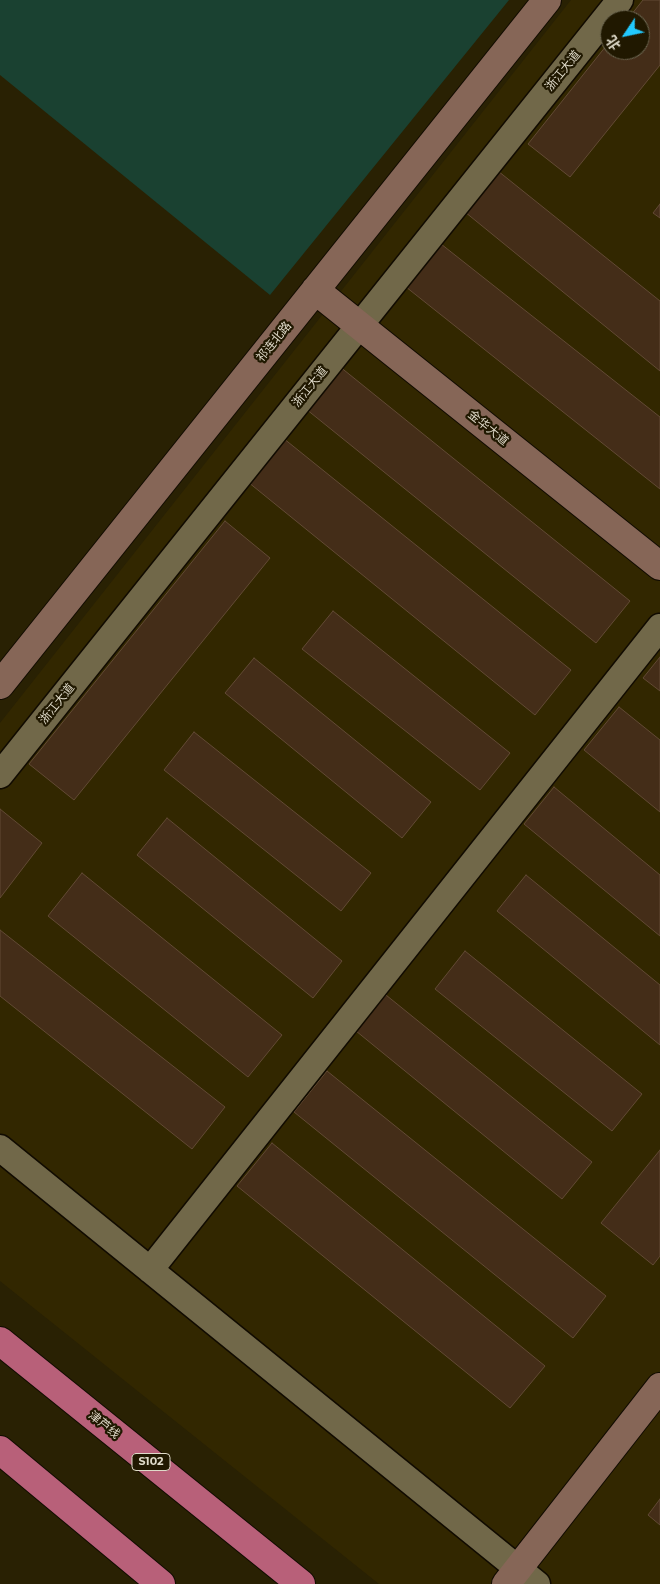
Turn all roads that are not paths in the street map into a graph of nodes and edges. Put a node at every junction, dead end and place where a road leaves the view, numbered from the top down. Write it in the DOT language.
graph roads {
  1 [pos="548,0"];
  2 [pos="620,0"];
  3 [pos="315,290"];
  4 [pos="360,326"];
  5 [pos="660,566"];
  6 [pos="660,627"];
  7 [pos="0,685"];
  8 [pos="0,775"];
  9 [pos="0,1148"];
  10 [pos="150,1270"];
  11 [pos="0,1341"];
  12 [pos="660,1387"];
  13 [pos="0,1450"];
  14 [pos="520,1579"];
  15 [pos="162,1584"];
  16 [pos="301,1584"];
  1 -- 3 [label="street, 祁连北路"];
  2 -- 4 [label="street, 浙江大道"];
  3 -- 4 [label="street, 金华大道"];
  3 -- 7 [label="street, 祁连北路"];
  4 -- 5 [label="street, 金华大道"];
  4 -- 8 [label="street, 浙江大道"];
  6 -- 10 [label="street"];
  9 -- 10 [label="street"];
  10 -- 14 [label="street"];
  11 -- 16 [label="highway, 津芦线 / S102"];
  12 -- 14 [label="street"];
  13 -- 15 [label="highway"];
}
